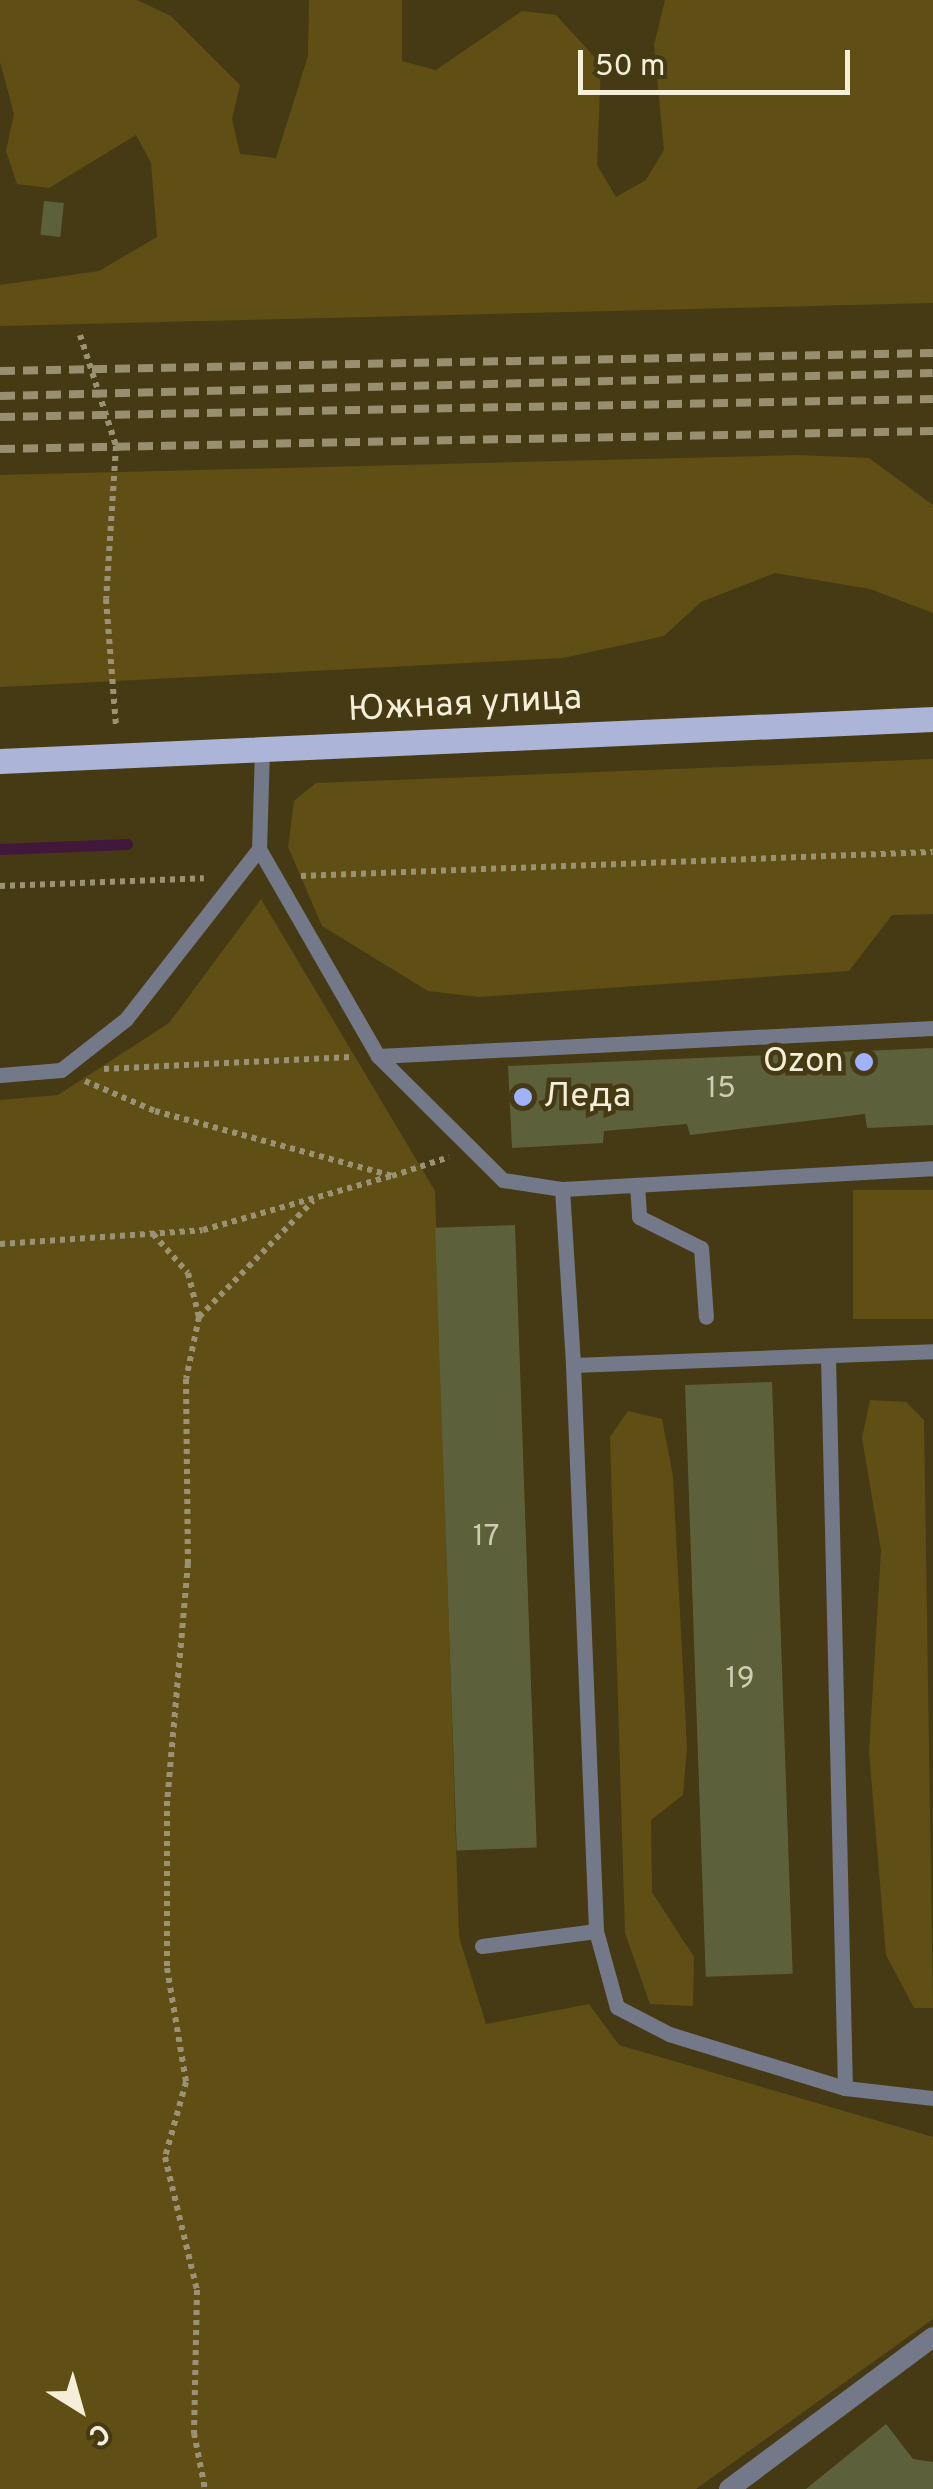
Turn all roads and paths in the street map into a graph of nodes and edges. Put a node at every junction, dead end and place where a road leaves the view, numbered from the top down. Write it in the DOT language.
graph roads {
  1 [pos="80,336"];
  2 [pos="933,719"];
  3 [pos="262,749"];
  4 [pos="118,755"];
  5 [pos="0,760"];
  6 [pos="259,849"];
  7 [pos="933,852"];
  8 [pos="235,876"];
  9 [pos="272,877"];
  10 [pos="0,886"];
  11 [pos="933,1028"];
  12 [pos="378,1056"];
  13 [pos="61,1070"];
  14 [pos="0,1076"];
  15 [pos="467,1152"];
  16 [pos="933,1168"];
  17 [pos="392,1176"];
  18 [pos="637,1185"];
  19 [pos="562,1188"];
  20 [pos="314,1200"];
  21 [pos="152,1234"];
  22 [pos="0,1244"];
  23 [pos="198,1317"];
  24 [pos="706,1317"];
  25 [pos="933,1352"];
  26 [pos="828,1357"];
  27 [pos="573,1365"];
  28 [pos="596,1932"];
  29 [pos="482,1946"];
  30 [pos="845,2088"];
  31 [pos="933,2098"];
  32 [pos="933,2338"];
  33 [pos="205,2489"];
  34 [pos="728,2489"];
  1 -- 4 [label="path"];
  2 -- 3 [label="main road, Южная улица"];
  3 -- 4 [label="main road, Южная улица"];
  3 -- 6 [label="lane"];
  4 -- 5 [label="main road, Южная улица"];
  6 -- 8 [label="lane"];
  6 -- 9 [label="lane"];
  7 -- 9 [label="path"];
  8 -- 10 [label="path"];
  8 -- 13 [label="lane"];
  9 -- 12 [label="lane"];
  11 -- 12 [label="lane"];
  12 -- 13 [label="path"];
  12 -- 15 [label="lane"];
  13 -- 14 [label="lane"];
  13 -- 17 [label="path"];
  15 -- 17 [label="path"];
  15 -- 19 [label="lane"];
  16 -- 18 [label="lane"];
  17 -- 20 [label="path"];
  18 -- 19 [label="lane"];
  18 -- 24 [label="lane"];
  19 -- 27 [label="lane"];
  20 -- 21 [label="path"];
  20 -- 23 [label="path"];
  21 -- 22 [label="path"];
  21 -- 23 [label="path"];
  23 -- 33 [label="path"];
  25 -- 26 [label="lane"];
  26 -- 27 [label="lane"];
  26 -- 30 [label="lane"];
  27 -- 28 [label="lane"];
  28 -- 29 [label="lane"];
  28 -- 30 [label="lane"];
  30 -- 31 [label="lane"];
  32 -- 34 [label="street"];
}
